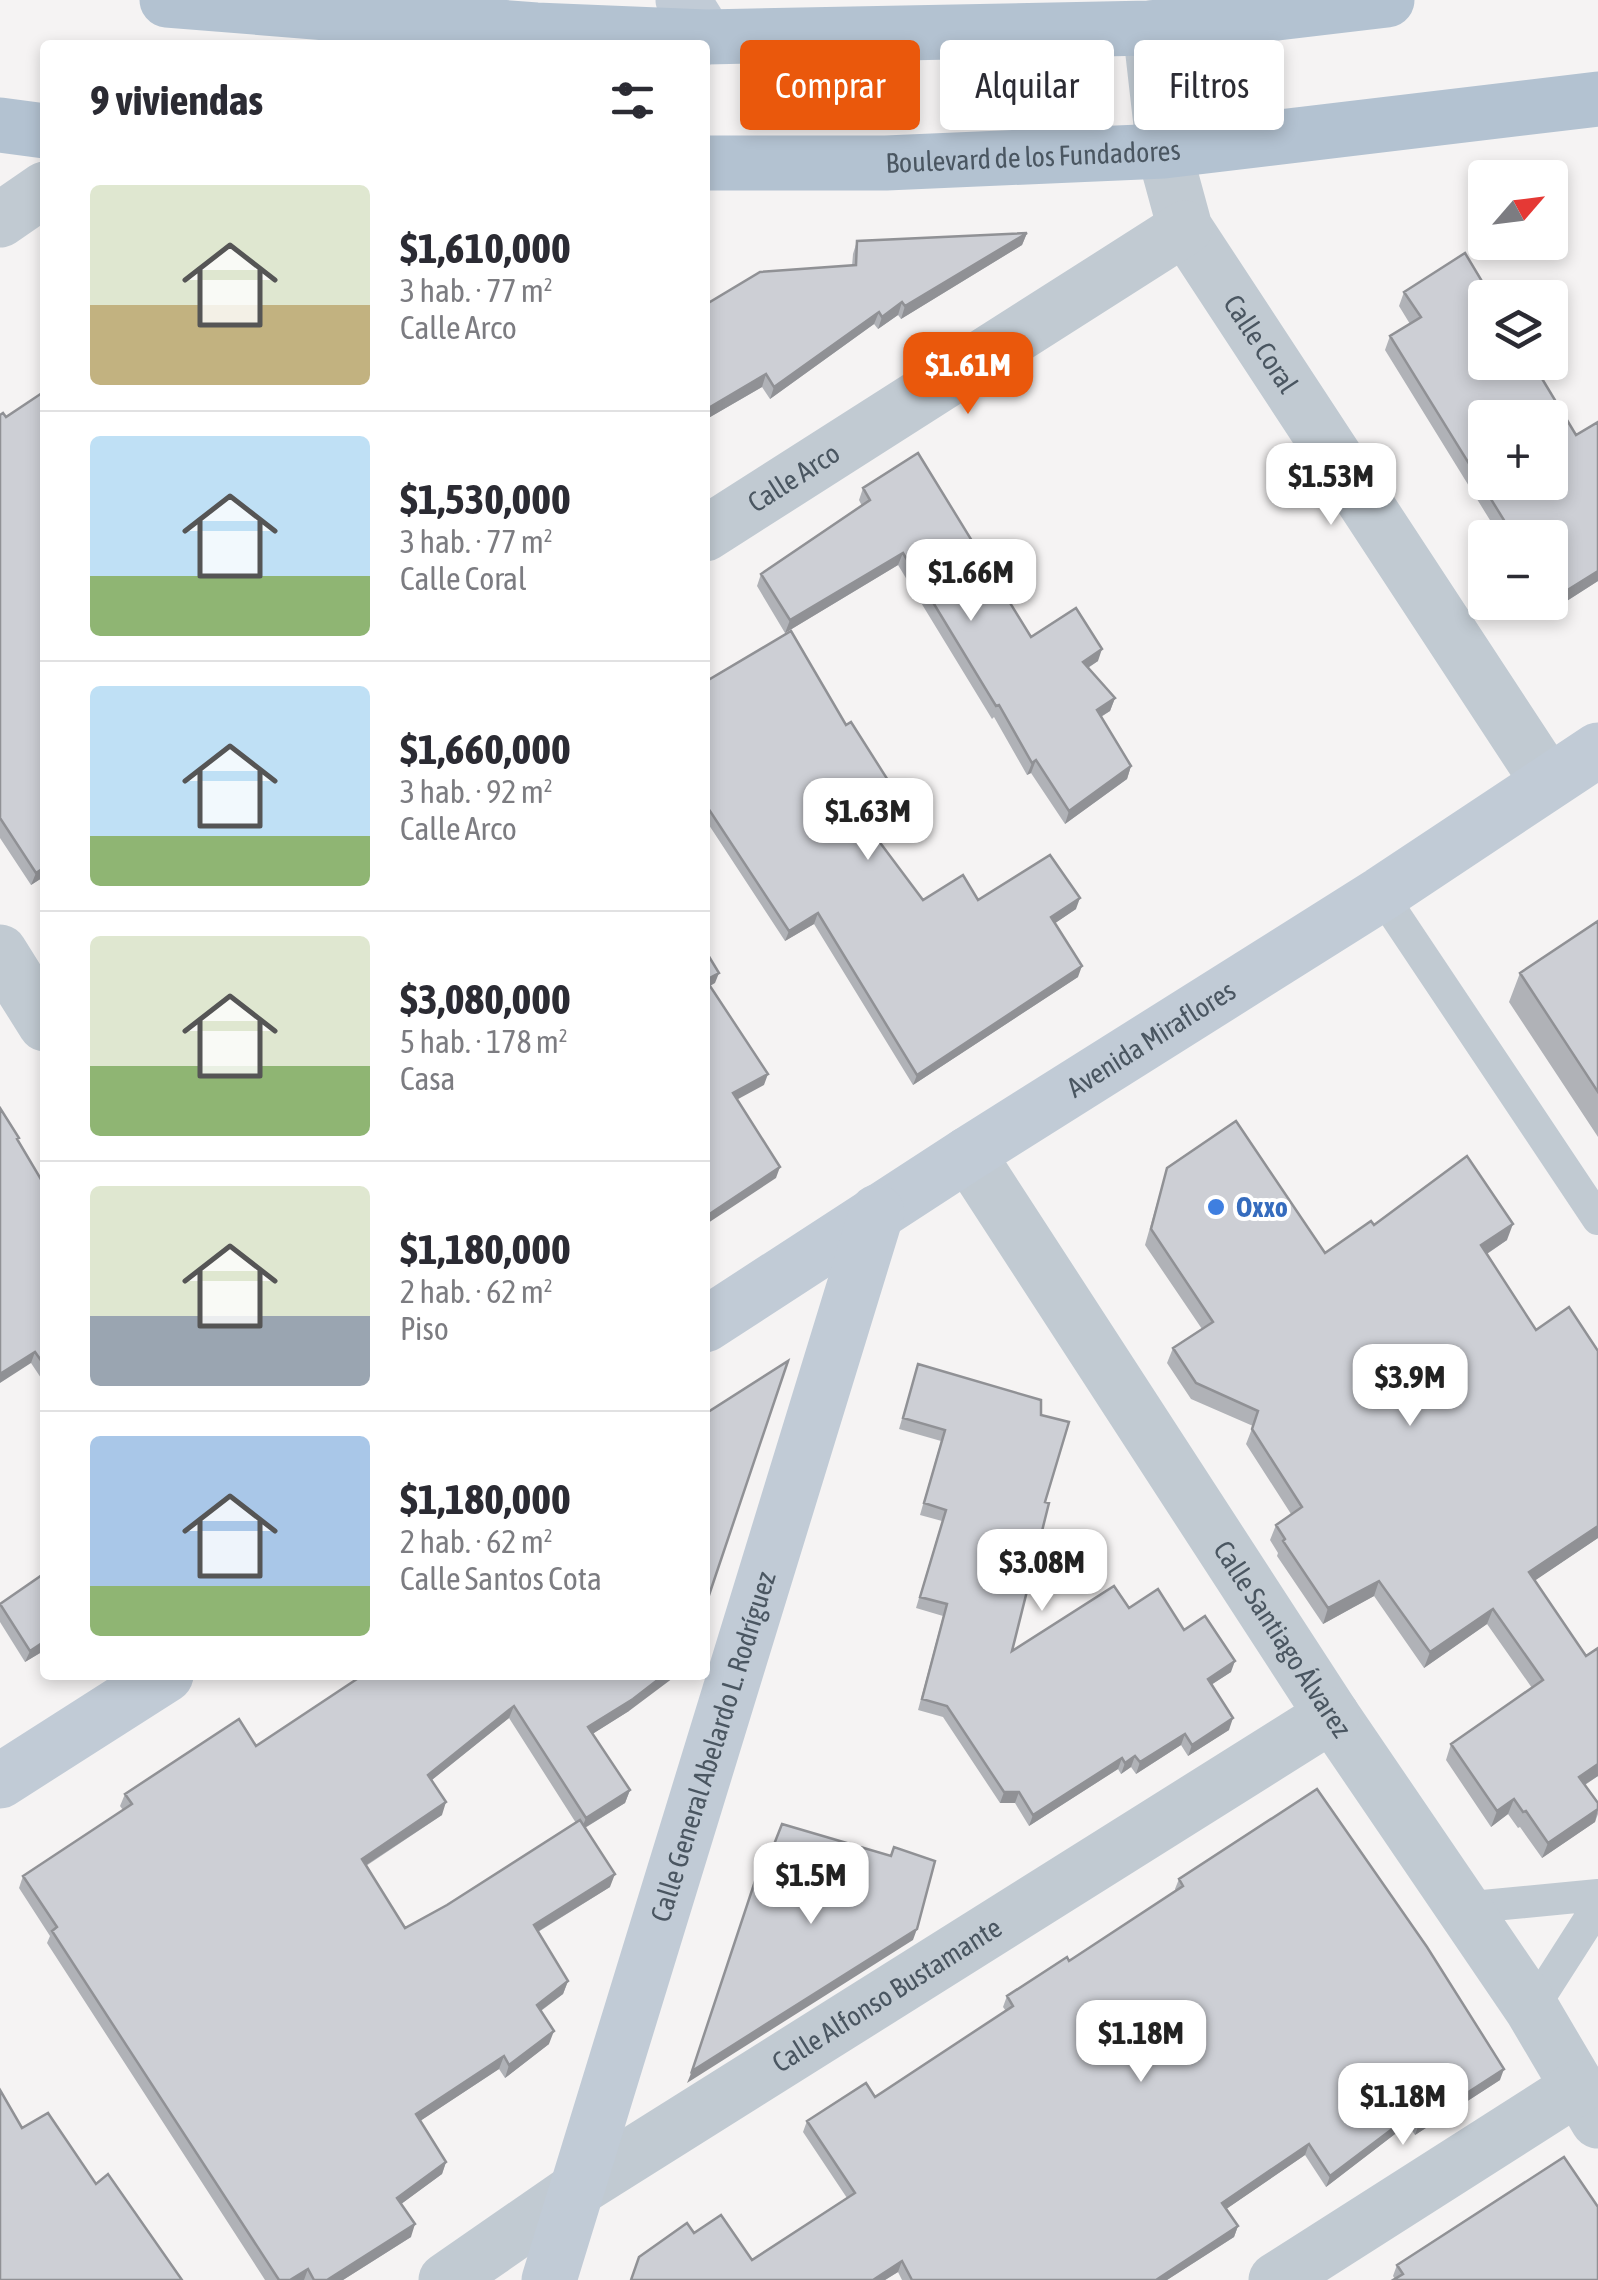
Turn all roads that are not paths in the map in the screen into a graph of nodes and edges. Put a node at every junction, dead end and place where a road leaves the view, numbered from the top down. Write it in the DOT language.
graph roads {
  1 [pos="167,0"];
  2 [pos="1387,0"];
  3 [pos="695,18"];
  4 [pos="1150,28"];
  5 [pos="1598,99"];
  6 [pos="0,125"];
  7 [pos="40,130"];
  8 [pos="1164,152"];
  9 [pos="710,162"];
  10 [pos="40,192"];
  11 [pos="0,220"];
  12 [pos="1186,228"];
  13 [pos="710,531"];
  14 [pos="1598,750"];
  15 [pos="1548,782"];
  16 [pos="1380,894"];
  17 [pos="15,967"];
  18 [pos="40,1014"];
  19 [pos="968,1154"];
  20 [pos="877,1212"];
  21 [pos="1598,1218"];
  22 [pos="710,1322"];
  23 [pos="158,1680"];
  24 [pos="1332,1714"];
  25 [pos="0,1781"];
  26 [pos="1598,1895"];
  27 [pos="1598,1906"];
  28 [pos="1462,1908"];
  29 [pos="1532,2010"];
  30 [pos="1588,2104"];
  31 [pos="576,2190"];
  32 [pos="446,2280"];
  33 [pos="549,2280"];
  34 [pos="1276,2280"];
  1 -- 3 [label="main road"];
  2 -- 4 [label="main road"];
  3 -- 4 [label="main road"];
  4 -- 8 [label="street, Calle Coral"];
  5 -- 8 [label="main road, Boulevard de los Fundadores"];
  6 -- 7 [label="main road"];
  8 -- 9 [label="main road, Boulevard de los Fundadores"];
  8 -- 12 [label="street, Calle Coral"];
  10 -- 11 [label="street"];
  12 -- 13 [label="street, Calle Arco"];
  12 -- 15 [label="street, Calle Coral"];
  14 -- 15 [label="main road, Avenida Miraflores"];
  15 -- 16 [label="main road, Avenida Miraflores"];
  16 -- 19 [label="main road, Avenida Miraflores"];
  16 -- 21 [label="lane"];
  17 -- 18 [label="street"];
  19 -- 20 [label="main road, Avenida Miraflores"];
  19 -- 24 [label="street, Calle Santiago Álvarez"];
  20 -- 22 [label="main road, Avenida Miraflores"];
  20 -- 31 [label="main road, Calle General Abelardo L. Rodríguez"];
  23 -- 25 [label="main road"];
  24 -- 28 [label="street, Calle Santiago Álvarez"];
  24 -- 31 [label="street, Calle Alfonso Bustamante"];
  26 -- 28 [label="lane"];
  27 -- 29 [label="lane"];
  28 -- 29 [label="street, Calle Santiago Álvarez"];
  29 -- 30 [label="street, Calle Santiago Álvarez"];
  30 -- 34 [label="street"];
  31 -- 32 [label="street, Calle Alfonso Bustamante"];
  31 -- 33 [label="main road, Calle General Abelardo L. Rodríguez"];
}
